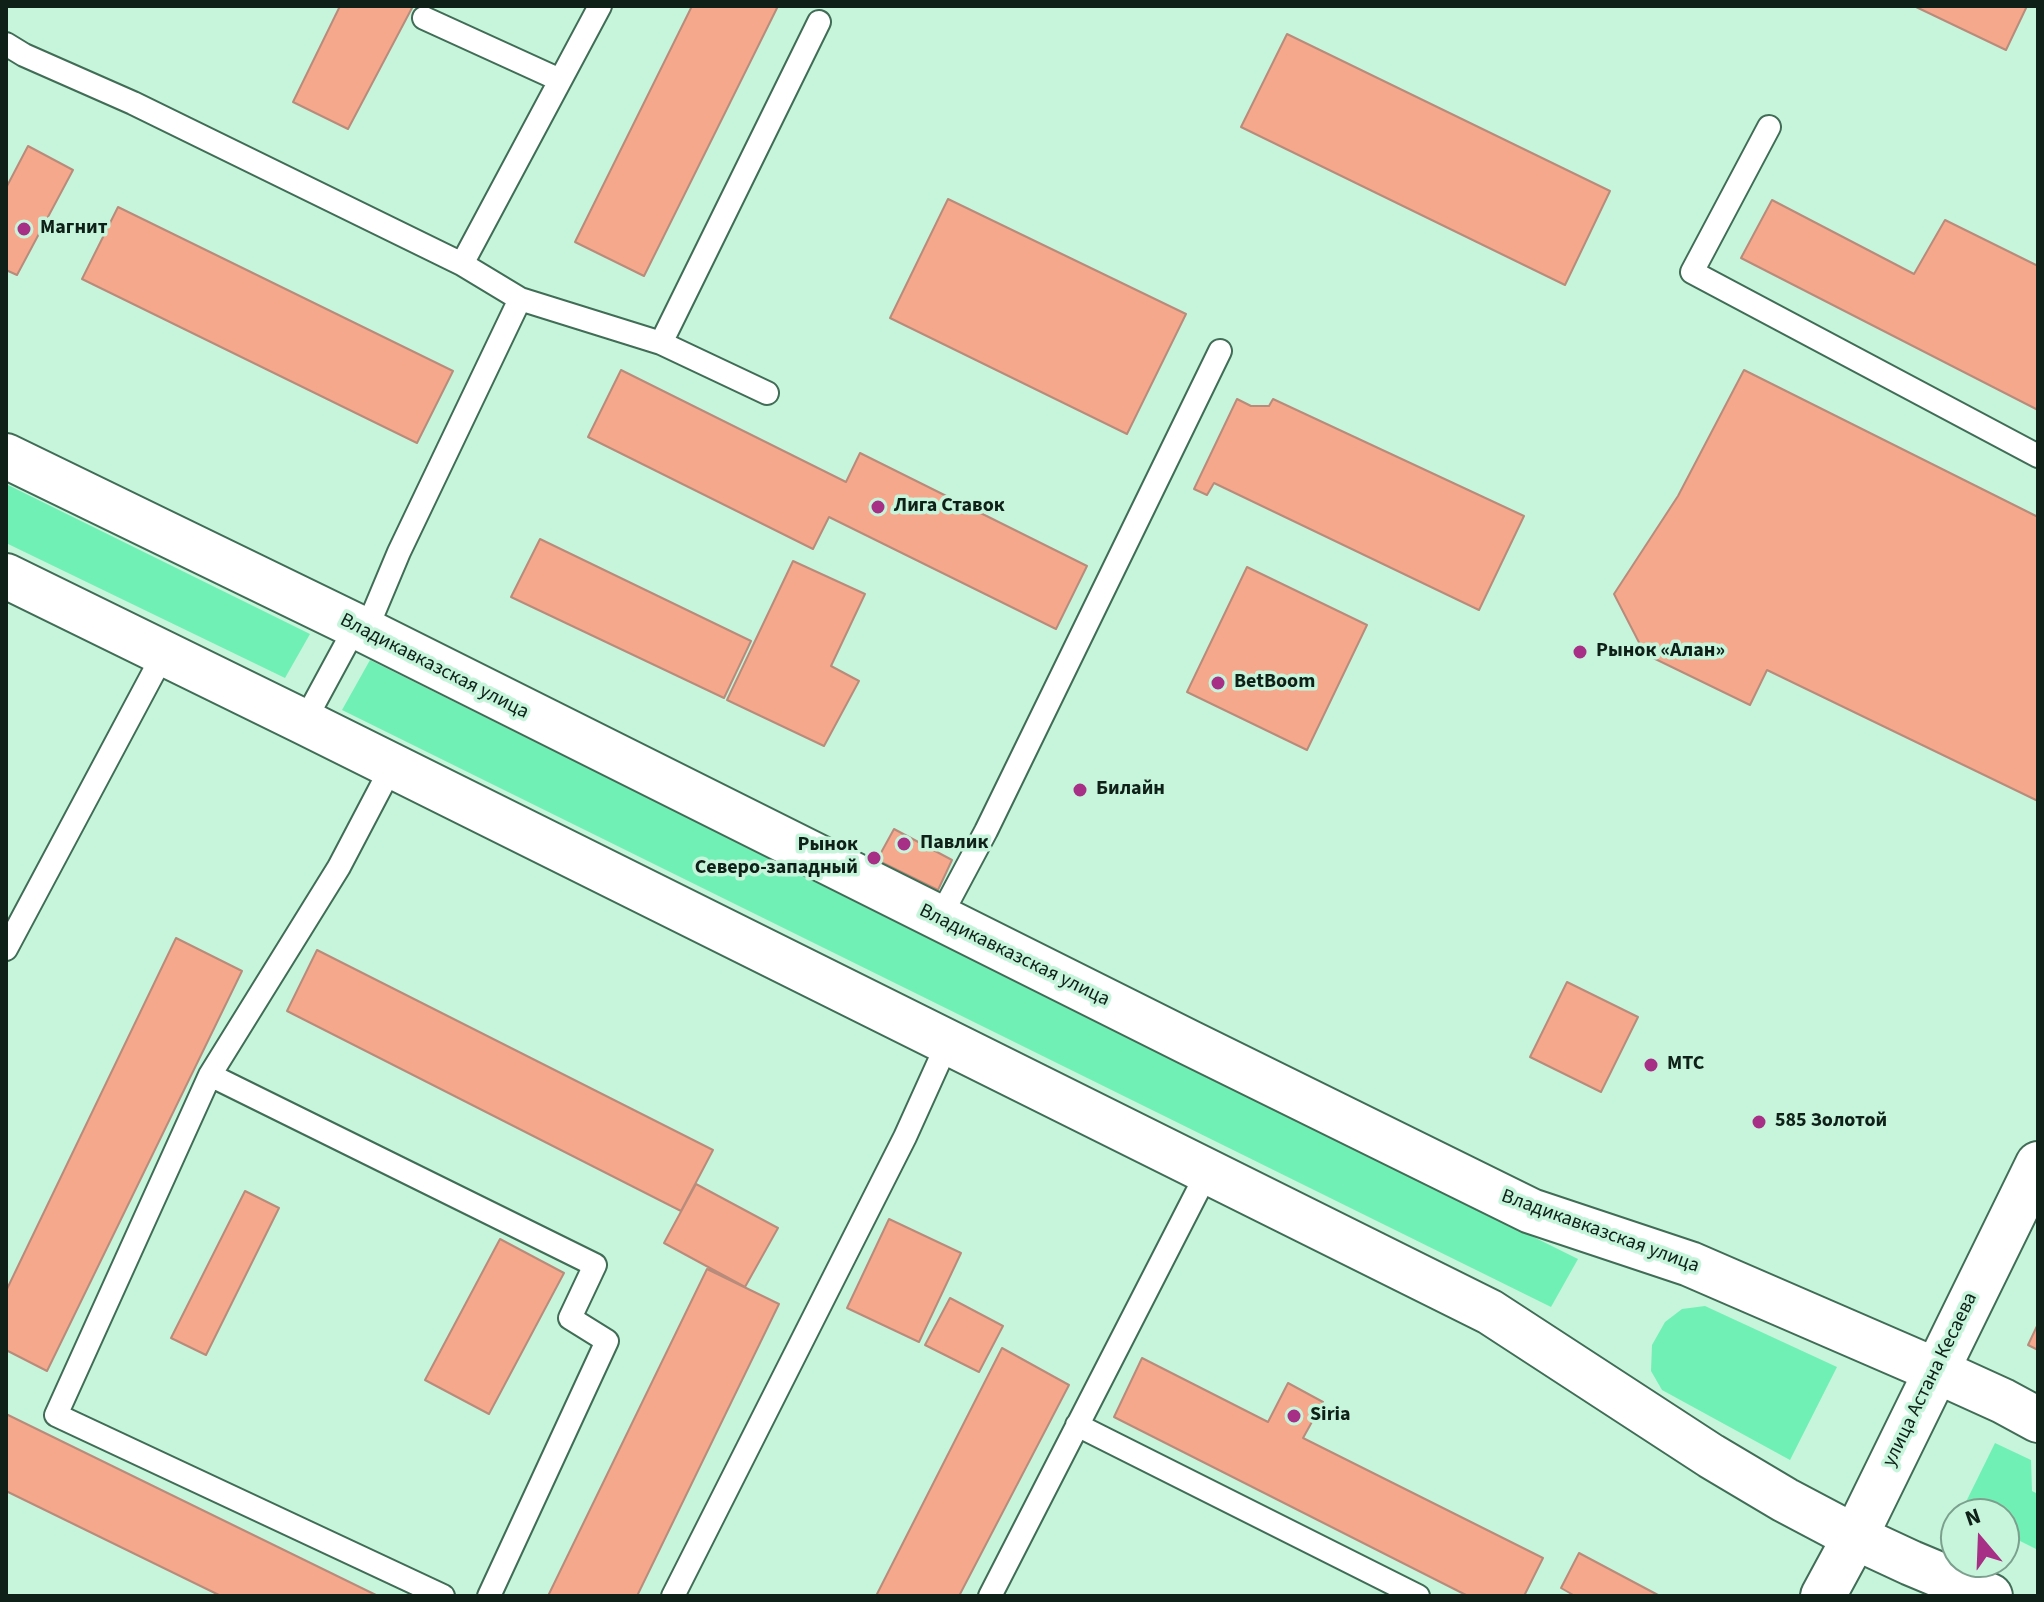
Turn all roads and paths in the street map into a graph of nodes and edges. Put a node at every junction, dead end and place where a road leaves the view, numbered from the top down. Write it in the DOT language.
graph roads {
  1 [pos="600,6"];
  2 [pos="424,18"];
  3 [pos="819,22"];
  4 [pos="6,44"];
  5 [pos="560,80"];
  6 [pos="1769,127"];
  7 [pos="462,264"];
  8 [pos="520,299"];
  9 [pos="661,343"];
  10 [pos="1220,351"];
  11 [pos="767,393"];
  12 [pos="6,456"];
  13 [pos="2038,456"];
  14 [pos="6,576"];
  15 [pos="360,630"];
  16 [pos="164,653"];
  17 [pos="304,722"];
  18 [pos="392,766"];
  19 [pos="939,919"];
  20 [pos="6,949"];
  21 [pos="948,1042"];
  22 [pos="210,1075"];
  23 [pos="2038,1164"];
  24 [pos="1208,1171"];
  25 [pos="1937,1371"];
  26 [pos="2038,1420"];
  27 [pos="1077,1425"];
  28 [pos="1855,1537"];
  29 [pos="443,1596"];
  30 [pos="489,1596"];
  31 [pos="673,1596"];
  32 [pos="990,1596"];
  33 [pos="1418,1596"];
  34 [pos="1823,1596"];
  35 [pos="1990,1596"];
  1 -- 5 [label="lane"];
  2 -- 5 [label="lane"];
  3 -- 9 [label="lane"];
  4 -- 7 [label="lane"];
  5 -- 7 [label="lane"];
  6 -- 13 [label="lane"];
  7 -- 8 [label="lane"];
  8 -- 9 [label="lane"];
  8 -- 15 [label="lane"];
  9 -- 11 [label="lane"];
  10 -- 19 [label="lane"];
  12 -- 15 [label="main road, Владикавказская улица"];
  14 -- 16 [label="main road"];
  15 -- 17 [label="lane"];
  15 -- 19 [label="main road, Владикавказская улица"];
  16 -- 17 [label="main road"];
  16 -- 20 [label="lane"];
  17 -- 18 [label="main road"];
  18 -- 21 [label="main road"];
  18 -- 22 [label="lane"];
  19 -- 25 [label="main road, Владикавказская улица"];
  21 -- 24 [label="main road"];
  21 -- 31 [label="lane"];
  22 -- 29 [label="lane"];
  22 -- 30 [label="lane"];
  23 -- 25 [label="main road, улица Астана Кесаева"];
  24 -- 27 [label="lane"];
  24 -- 28 [label="main road"];
  25 -- 26 [label="main road, Владикавказская улица"];
  25 -- 28 [label="main road, улица Астана Кесаева"];
  27 -- 32 [label="lane"];
  27 -- 33 [label="lane"];
  28 -- 34 [label="main road, улица Астана Кесаева"];
  28 -- 35 [label="main road"];
}
